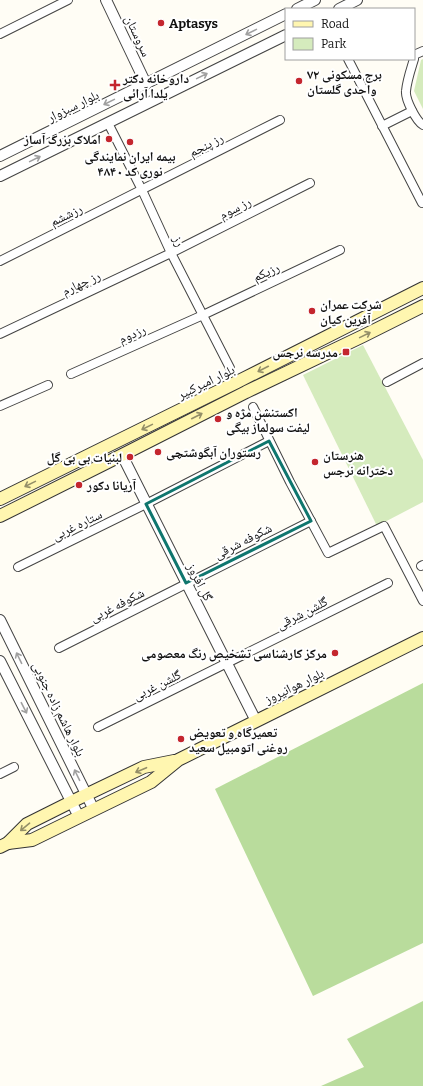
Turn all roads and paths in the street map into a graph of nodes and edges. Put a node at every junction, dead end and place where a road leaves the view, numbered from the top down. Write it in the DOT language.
graph roads {
  1 [pos="68,0"];
  2 [pos="106,0"];
  3 [pos="315,0"];
  4 [pos="357,0"];
  5 [pos="299,8"];
  6 [pos="341,8"];
  7 [pos="285,14"];
  8 [pos="0,34"];
  9 [pos="285,35"];
  10 [pos="349,60"];
  11 [pos="414,60"];
  12 [pos="146,84"];
  13 [pos="412,111"];
  14 [pos="280,120"];
  15 [pos="108,123"];
  16 [pos="423,125"];
  17 [pos="382,126"];
  18 [pos="0,156"];
  19 [pos="0,176"];
  20 [pos="310,184"];
  21 [pos="142,190"];
  22 [pos="422,203"];
  23 [pos="340,250"];
  24 [pos="171,253"];
  25 [pos="0,261"];
  26 [pos="423,288"];
  27 [pos="423,306"];
  28 [pos="202,315"];
  29 [pos="0,334"];
  30 [pos="423,363"];
  31 [pos="230,368"];
  32 [pos="71,374"];
  33 [pos="387,382"];
  34 [pos="48,385"];
  35 [pos="0,406"];
  36 [pos="253,407"];
  37 [pos="269,441"];
  38 [pos="122,455"];
  39 [pos="0,499"];
  40 [pos="146,504"];
  41 [pos="0,516"];
  42 [pos="311,521"];
  43 [pos="18,567"];
  44 [pos="388,583"];
  45 [pos="186,584"];
  46 [pos="423,601"];
  47 [pos="0,620"];
  48 [pos="423,638"];
  49 [pos="58,648"];
  50 [pos="0,661"];
  51 [pos="226,664"];
  52 [pos="256,721"];
  53 [pos="98,728"];
  54 [pos="178,760"];
  55 [pos="14,767"];
  56 [pos="0,774"];
  57 [pos="87,795"];
  58 [pos="71,802"];
  59 [pos="94,810"];
  60 [pos="79,817"];
  61 [pos="4,845"];
  1 -- 8 [label="street"];
  2 -- 12 [label="street, سروستان"];
  3 -- 5 [label="street"];
  4 -- 6 [label="street"];
  7 -- 12 [label="street, بلوار سبزوار, one-way"];
  15 -- 9 [label="street, one-way"];
  10 -- 17 [label="street"];
  11 -- 13 [label="street"];
  12 -- 18 [label="street, بلوار سبزوار, one-way"];
  13 -- 16 [label="street"];
  13 -- 17 [label="street"];
  14 -- 21 [label="street, رز پنجم"];
  19 -- 15 [label="street, one-way"];
  15 -- 21 [label="street, رز"];
  17 -- 22 [label="street"];
  20 -- 24 [label="street, رز سوم"];
  21 -- 24 [label="street, رز"];
  21 -- 25 [label="street, رزششم"];
  23 -- 28 [label="street, رزیکم"];
  24 -- 28 [label="street, رز"];
  24 -- 29 [label="street, رز چهارم"];
  26 -- 39 [label="main road, بلوار امیرکبیر, one-way"];
  38 -- 27 [label="main road, بلوار امیرکبیر, one-way"];
  28 -- 31 [label="street, رز"];
  28 -- 32 [label="street, رزدوم"];
  30 -- 33 [label="street"];
  34 -- 35 [label="street"];
  36 -- 37 [label="street"];
  37 -- 40 [label="street, ستاره غربی"];
  37 -- 42 [label="street"];
  38 -- 40 [label="street, گل افروز"];
  38 -- 41 [label="main road, بلوار امیرکبیر"];
  40 -- 43 [label="street, ستاره غربی"];
  40 -- 45 [label="street, گل افروز"];
  42 -- 45 [label="street, شکوفه شرقی"];
  42 -- 46 [label="street"];
  44 -- 51 [label="street, گلشن شرقی"];
  45 -- 49 [label="street, شکوفه غربی"];
  45 -- 51 [label="street, گل افروز"];
  57 -- 47 [label="street, بلوار هاشم زاده جنوبی, one-way"];
  48 -- 52 [label="main road, بلوار هوانیروز"];
  50 -- 58 [label="street, one-way"];
  51 -- 52 [label="street, گل افروز"];
  51 -- 53 [label="street, گلشن غربی"];
  52 -- 54 [label="main road, بلوار هوانیروز"];
  54 -- 57 [label="main road, بلوار هوانیروز, one-way"];
  54 -- 59 [label="main road, بلوار هوانیروز"];
  55 -- 56 [label="street"];
  57 -- 58 [label="main road, بلوار هوانیروز"];
  57 -- 59 [label="street, بلوار هاشم زاده جنوبی"];
  58 -- 60 [label="street"];
  58 -- 61 [label="main road, بلوار هوانیروز, one-way"];
  59 -- 60 [label="main road, بلوار هوانیروز"];
  60 -- 61 [label="main road, بلوار هوانیروز"];
}
